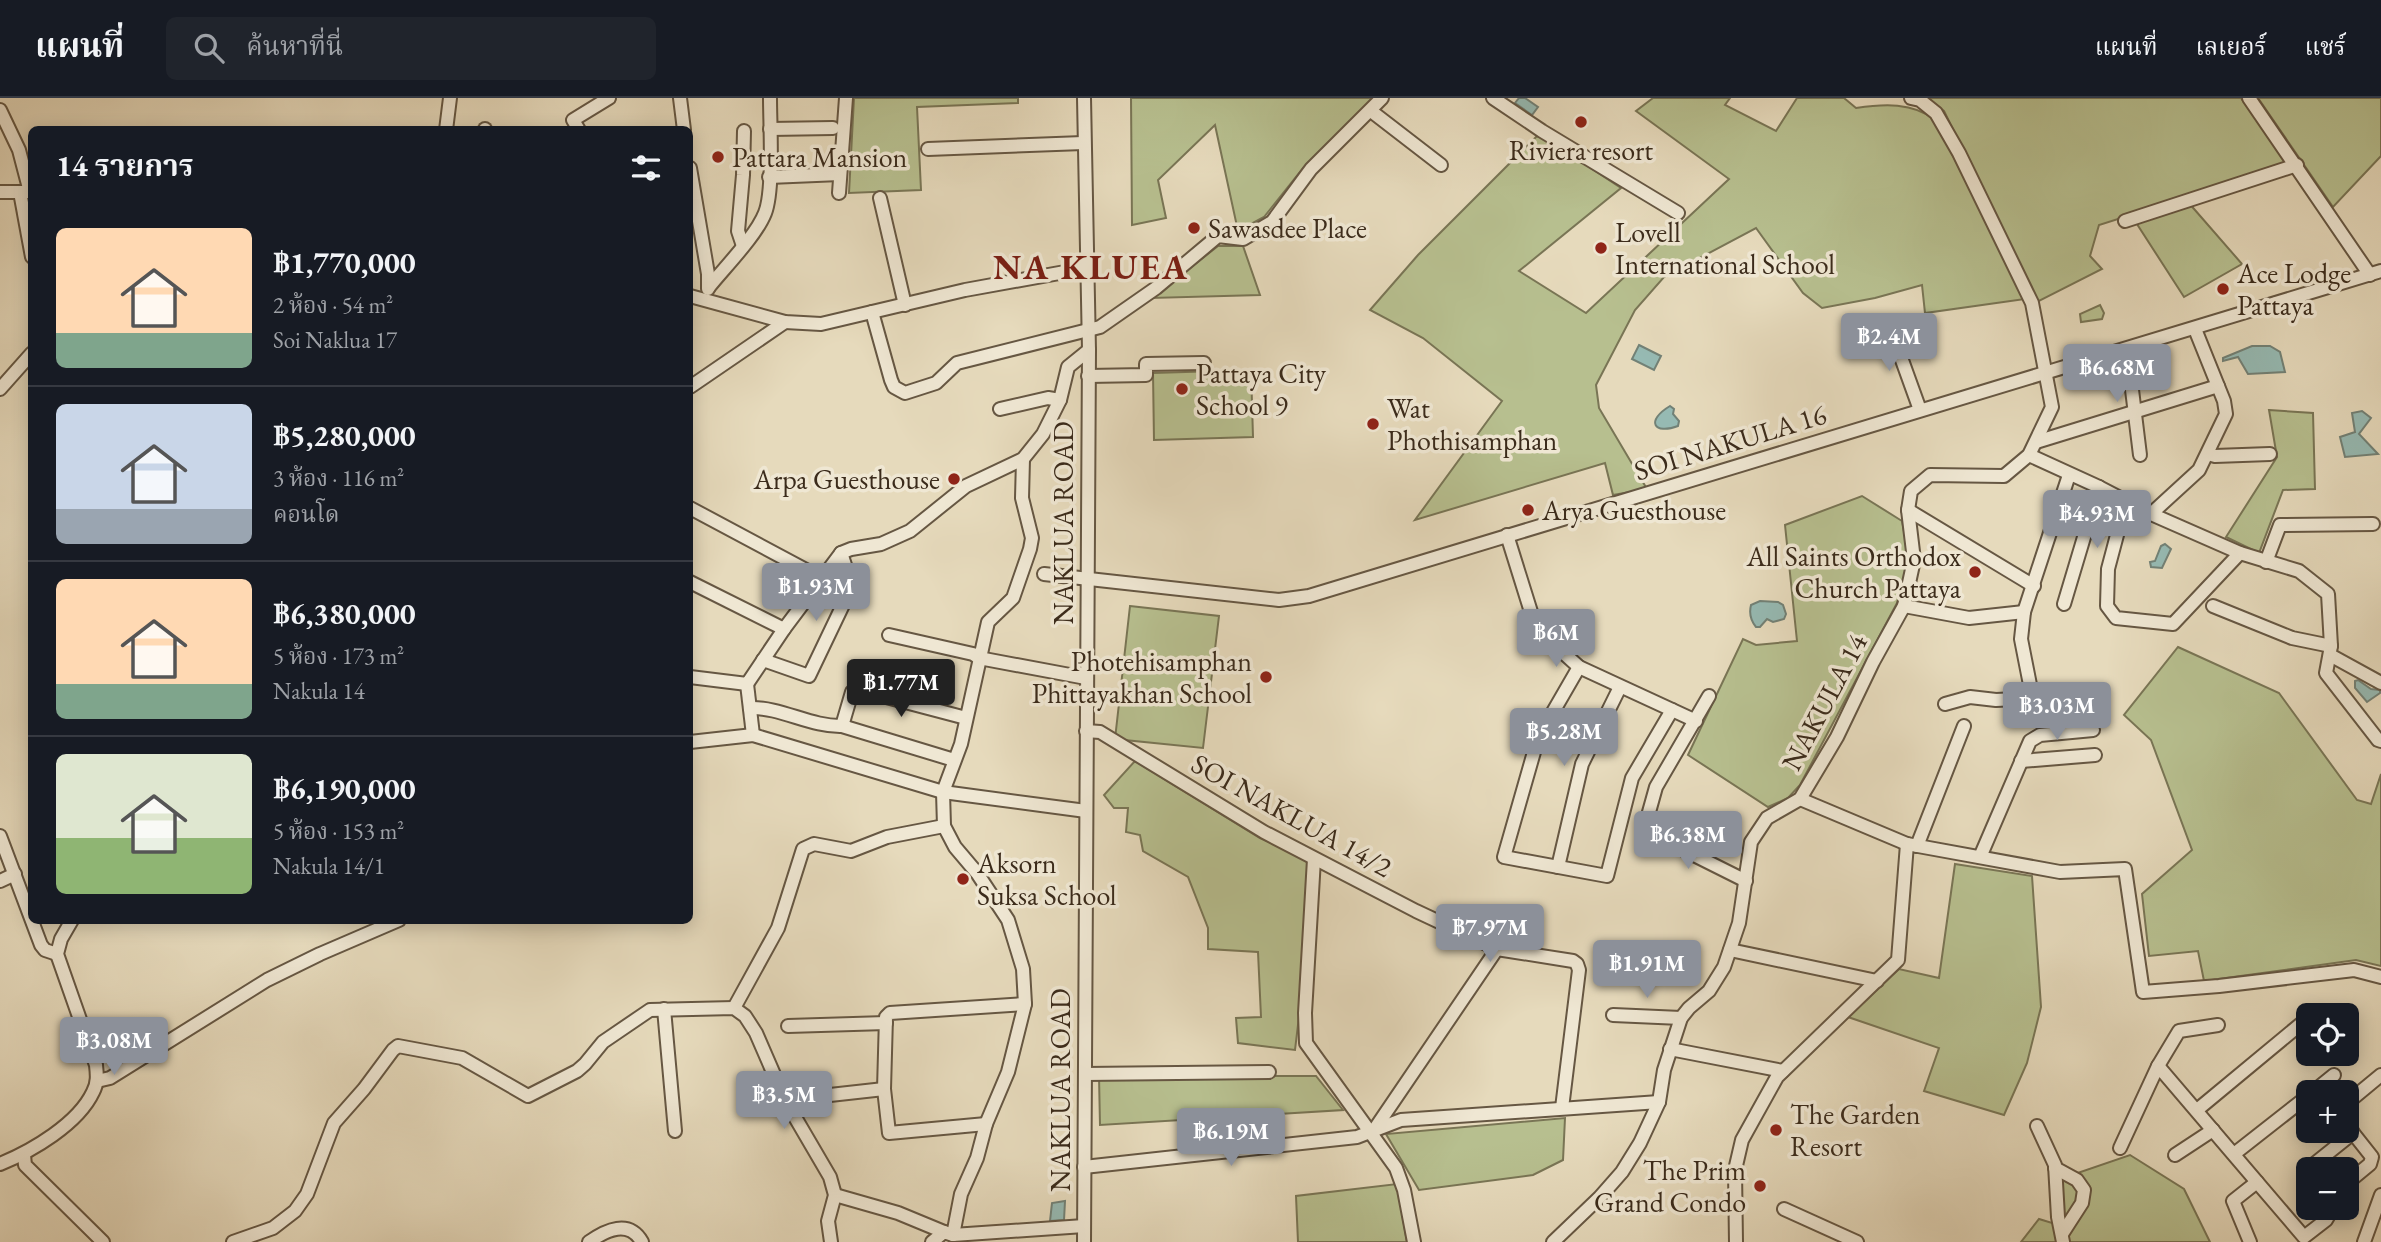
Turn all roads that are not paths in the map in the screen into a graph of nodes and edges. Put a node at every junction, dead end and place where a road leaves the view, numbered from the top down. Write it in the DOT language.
graph roads {
  1 [pos="450,98"];
  2 [pos="609,98"];
  3 [pos="680,98"];
  4 [pos="770,98"];
  5 [pos="846,98"];
  6 [pos="1084,98"];
  7 [pos="1382,98"];
  8 [pos="1493,98"];
  9 [pos="1911,98"];
  10 [pos="2249,98"];
  11 [pos="0,110"];
  12 [pos="1371,111"];
  13 [pos="446,126"];
  14 [pos="577,126"];
  15 [pos="684,126"];
  16 [pos="833,128"];
  17 [pos="770,129"];
  18 [pos="744,131"];
  19 [pos="1083,143"];
  20 [pos="928,149"];
  21 [pos="1441,165"];
  22 [pos="2297,165"];
  23 [pos="841,174"];
  24 [pos="769,177"];
  25 [pos="693,187"];
  26 [pos="0,192"];
  27 [pos="27,192"];
  28 [pos="839,193"];
  29 [pos="880,198"];
  30 [pos="1678,213"];
  31 [pos="2125,221"];
  32 [pos="743,246"];
  33 [pos="1087,268"];
  34 [pos="2376,273"];
  35 [pos="709,286"];
  36 [pos="695,299"];
  37 [pos="905,305"];
  38 [pos="872,312"];
  39 [pos="785,322"];
  40 [pos="1889,324"];
  41 [pos="2195,329"];
  42 [pos="1088,331"];
  43 [pos="2127,349"];
  44 [pos="1089,350"];
  45 [pos="28,358"];
  46 [pos="1204,363"];
  47 [pos="2047,374"];
  48 [pos="1088,376"];
  49 [pos="693,385"];
  50 [pos="2218,386"];
  51 [pos="0,389"];
  52 [pos="1060,400"];
  53 [pos="1000,409"];
  54 [pos="1920,410"];
  55 [pos="2134,412"];
  56 [pos="2036,442"];
  57 [pos="2208,454"];
  58 [pos="2270,454"];
  59 [pos="2029,455"];
  60 [pos="2140,455"];
  61 [pos="1023,458"];
  62 [pos="2069,475"];
  63 [pos="2099,487"];
  64 [pos="2126,501"];
  65 [pos="693,510"];
  66 [pos="1908,510"];
  67 [pos="2151,514"];
  68 [pos="2373,524"];
  69 [pos="1507,535"];
  70 [pos="841,553"];
  71 [pos="2240,553"];
  72 [pos="2266,562"];
  73 [pos="1044,574"];
  74 [pos="821,578"];
  75 [pos="1086,578"];
  76 [pos="693,584"];
  77 [pos="2034,586"];
  78 [pos="2064,604"];
  79 [pos="1904,606"];
  80 [pos="2213,606"];
  81 [pos="2024,612"];
  82 [pos="784,629"];
  83 [pos="889,635"];
  84 [pos="2331,650"];
  85 [pos="979,658"];
  86 [pos="763,660"];
  87 [pos="1579,667"];
  88 [pos="693,677"];
  89 [pos="1087,678"];
  90 [pos="2381,683"];
  91 [pos="747,684"];
  92 [pos="1620,687"];
  93 [pos="1709,696"];
  94 [pos="1945,704"];
  95 [pos="750,708"];
  96 [pos="1672,710"];
  97 [pos="966,718"];
  98 [pos="1696,721"];
  99 [pos="842,726"];
  100 [pos="1964,726"];
  101 [pos="2093,730"];
  102 [pos="1086,731"];
  103 [pos="753,735"];
  104 [pos="2381,741"];
  105 [pos="693,742"];
  106 [pos="2095,755"];
  107 [pos="954,760"];
  108 [pos="2021,761"];
  109 [pos="943,792"];
  110 [pos="1800,799"];
  111 [pos="1086,811"];
  112 [pos="944,825"];
  113 [pos="0,836"];
  114 [pos="1912,845"];
  115 [pos="1980,857"];
  116 [pos="1314,859"];
  117 [pos="1558,867"];
  118 [pos="15,874"];
  119 [pos="0,881"];
  120 [pos="1746,881"];
  121 [pos="28,910"];
  122 [pos="33,924"];
  123 [pos="70,924"];
  124 [pos="390,924"];
  125 [pos="1497,949"];
  126 [pos="1730,950"];
  127 [pos="57,954"];
  128 [pos="2381,977"];
  129 [pos="1877,981"];
  130 [pos="1025,1004"];
  131 [pos="734,1008"];
  132 [pos="664,1009"];
  133 [pos="1612,1015"];
  134 [pos="1681,1018"];
  135 [pos="886,1023"];
  136 [pos="2218,1025"];
  137 [pos="788,1026"];
  138 [pos="2296,1028"];
  139 [pos="1670,1049"];
  140 [pos="2158,1066"];
  141 [pos="1783,1071"];
  142 [pos="1269,1072"];
  143 [pos="1085,1074"];
  144 [pos="2334,1075"];
  145 [pos="2381,1075"];
  146 [pos="2328,1080"];
  147 [pos="97,1081"];
  148 [pos="884,1089"];
  149 [pos="2359,1093"];
  150 [pos="785,1100"];
  151 [pos="1658,1102"];
  152 [pos="2296,1105"];
  153 [pos="1562,1108"];
  154 [pos="2197,1110"];
  155 [pos="986,1124"];
  156 [pos="2037,1126"];
  157 [pos="2213,1130"];
  158 [pos="675,1131"];
  159 [pos="1371,1133"];
  160 [pos="2359,1140"];
  161 [pos="2341,1143"];
  162 [pos="2120,1148"];
  163 [pos="2175,1154"];
  164 [pos="2234,1154"];
  165 [pos="24,1155"];
  166 [pos="2323,1157"];
  167 [pos="0,1164"];
  168 [pos="1084,1167"];
  169 [pos="2055,1168"];
  170 [pos="2359,1172"];
  171 [pos="2257,1182"];
  172 [pos="835,1195"];
  173 [pos="2381,1195"];
  174 [pos="1784,1209"];
  175 [pos="2326,1220"];
  176 [pos="1084,1226"];
  177 [pos="948,1233"];
  178 [pos="2062,1238"];
  179 [pos="2306,1240"];
  180 [pos="1557,1241"];
  181 [pos="103,1242"];
  182 [pos="233,1242"];
  183 [pos="589,1242"];
  184 [pos="642,1242"];
  185 [pos="831,1242"];
  186 [pos="932,1242"];
  187 [pos="1084,1242"];
  188 [pos="1414,1242"];
  189 [pos="1736,1242"];
  190 [pos="1857,1242"];
  191 [pos="2250,1242"];
  192 [pos="2364,1242"];
  1 -- 13 [label="street"];
  2 -- 14 [label="street"];
  3 -- 15 [label="street"];
  4 -- 17 [label="street"];
  5 -- 23 [label="street"];
  6 -- 19 [label="street, NAKLUA ROAD"];
  7 -- 12 [label="street"];
  8 -- 30 [label="street"];
  9 -- 47 [label="street"];
  10 -- 22 [label="street"];
  11 -- 27 [label="street"];
  12 -- 21 [label="street"];
  12 -- 42 [label="street"];
  16 -- 17 [label="street"];
  17 -- 24 [label="street"];
  18 -- 32 [label="street"];
  19 -- 20 [label="street"];
  19 -- 33 [label="street, NAKLUA ROAD"];
  22 -- 31 [label="street"];
  22 -- 34 [label="street"];
  23 -- 24 [label="street"];
  23 -- 28 [label="street"];
  24 -- 32 [label="street"];
  25 -- 35 [label="street"];
  26 -- 27 [label="street"];
  29 -- 37 [label="street"];
  32 -- 35 [label="street"];
  33 -- 37 [label="street"];
  33 -- 42 [label="street, NAKLUA ROAD"];
  34 -- 41 [label="street, SOI NAKULA 16"];
  35 -- 36 [label="street"];
  36 -- 39 [label="street"];
  37 -- 38 [label="street"];
  38 -- 39 [label="street"];
  38 -- 42 [label="street"];
  39 -- 49 [label="street"];
  40 -- 54 [label="street"];
  41 -- 43 [label="street, SOI NAKULA 16"];
  41 -- 50 [label="street"];
  42 -- 44 [label="street, NAKLUA ROAD"];
  43 -- 47 [label="street, SOI NAKULA 16"];
  43 -- 55 [label="street"];
  44 -- 48 [label="street, NAKLUA ROAD"];
  44 -- 52 [label="street"];
  45 -- 51 [label="street"];
  46 -- 48 [label="street"];
  47 -- 54 [label="street, SOI NAKULA 16"];
  47 -- 56 [label="street"];
  48 -- 75 [label="street, NAKLUA ROAD"];
  50 -- 55 [label="street"];
  50 -- 57 [label="street"];
  52 -- 53 [label="street"];
  52 -- 61 [label="street"];
  54 -- 69 [label="street, SOI NAKULA 16"];
  55 -- 56 [label="street"];
  55 -- 60 [label="street"];
  56 -- 59 [label="street"];
  57 -- 58 [label="street"];
  57 -- 67 [label="street"];
  59 -- 62 [label="street"];
  59 -- 66 [label="street"];
  61 -- 70 [label="street"];
  61 -- 85 [label="street"];
  62 -- 63 [label="street"];
  62 -- 77 [label="street"];
  63 -- 64 [label="street"];
  63 -- 78 [label="street"];
  64 -- 67 [label="street"];
  64 -- 71 [label="street"];
  65 -- 74 [label="street"];
  66 -- 77 [label="street"];
  66 -- 79 [label="street, NAKULA 14"];
  67 -- 71 [label="street"];
  68 -- 72 [label="street"];
  69 -- 75 [label="street, SOI NAKULA 16"];
  69 -- 87 [label="street"];
  70 -- 74 [label="street"];
  70 -- 86 [label="street"];
  71 -- 72 [label="street"];
  72 -- 84 [label="street"];
  73 -- 75 [label="street, SOI NAKULA 16"];
  74 -- 82 [label="street"];
  75 -- 89 [label="street, NAKLUA ROAD"];
  76 -- 82 [label="street"];
  77 -- 81 [label="street"];
  79 -- 81 [label="street"];
  79 -- 110 [label="street, NAKULA 14"];
  80 -- 84 [label="street"];
  81 -- 94 [label="street"];
  82 -- 86 [label="street"];
  83 -- 85 [label="street"];
  84 -- 90 [label="street"];
  84 -- 104 [label="street"];
  85 -- 89 [label="street"];
  85 -- 97 [label="street"];
  86 -- 91 [label="street"];
  87 -- 92 [label="street"];
  87 -- 117 [label="street"];
  88 -- 91 [label="street"];
  89 -- 102 [label="street, NAKLUA ROAD"];
  91 -- 95 [label="street"];
  92 -- 96 [label="street"];
  92 -- 117 [label="street"];
  93 -- 98 [label="street"];
  95 -- 99 [label="street"];
  95 -- 103 [label="street"];
  96 -- 98 [label="street"];
  96 -- 117 [label="street"];
  97 -- 99 [label="street"];
  97 -- 107 [label="street"];
  98 -- 120 [label="street"];
  99 -- 107 [label="street"];
  100 -- 114 [label="street"];
  101 -- 108 [label="street"];
  102 -- 111 [label="street, NAKLUA ROAD"];
  102 -- 116 [label="street, SOI NAKLUA 14/2"];
  103 -- 105 [label="street"];
  103 -- 109 [label="street"];
  106 -- 108 [label="street"];
  107 -- 109 [label="street"];
  108 -- 115 [label="street"];
  109 -- 111 [label="street"];
  109 -- 112 [label="street"];
  110 -- 114 [label="street"];
  110 -- 120 [label="street, NAKULA 14"];
  111 -- 143 [label="street, NAKLUA ROAD"];
  112 -- 130 [label="street"];
  112 -- 131 [label="street"];
  113 -- 118 [label="street"];
  114 -- 115 [label="street"];
  114 -- 129 [label="street"];
  115 -- 128 [label="street"];
  116 -- 125 [label="street, SOI NAKLUA 14/2"];
  116 -- 159 [label="street"];
  118 -- 119 [label="street"];
  118 -- 121 [label="street"];
  120 -- 126 [label="street, NAKULA 14"];
  122 -- 127 [label="street"];
  123 -- 127 [label="street"];
  124 -- 147 [label="street"];
  125 -- 153 [label="street, SOI NAKLUA 14/2"];
  125 -- 159 [label="street"];
  126 -- 129 [label="street"];
  126 -- 134 [label="street, NAKULA 14"];
  127 -- 147 [label="street"];
  129 -- 141 [label="street"];
  130 -- 135 [label="street"];
  130 -- 155 [label="street"];
  131 -- 132 [label="street"];
  131 -- 150 [label="street"];
  132 -- 158 [label="street"];
  132 -- 182 [label="street"];
  133 -- 134 [label="street"];
  134 -- 139 [label="street, NAKULA 14"];
  135 -- 137 [label="street"];
  135 -- 148 [label="street"];
  136 -- 140 [label="street"];
  138 -- 154 [label="street"];
  139 -- 141 [label="street"];
  139 -- 151 [label="street, NAKULA 14"];
  140 -- 154 [label="street"];
  140 -- 162 [label="street"];
  141 -- 189 [label="street"];
  142 -- 143 [label="street"];
  143 -- 168 [label="street, NAKLUA ROAD"];
  144 -- 146 [label="street"];
  145 -- 149 [label="street"];
  147 -- 165 [label="street"];
  148 -- 150 [label="street"];
  148 -- 155 [label="street"];
  150 -- 172 [label="street"];
  151 -- 153 [label="street"];
  151 -- 180 [label="street, NAKULA 14"];
  152 -- 164 [label="street"];
  153 -- 159 [label="street"];
  154 -- 157 [label="street"];
  155 -- 177 [label="street"];
  156 -- 169 [label="street"];
  157 -- 163 [label="street"];
  157 -- 164 [label="street"];
  159 -- 168 [label="street"];
  159 -- 188 [label="street"];
  160 -- 170 [label="street"];
  161 -- 166 [label="street"];
  164 -- 171 [label="street"];
  165 -- 167 [label="street"];
  165 -- 181 [label="street"];
  168 -- 176 [label="street, NAKLUA ROAD"];
  169 -- 178 [label="street"];
  169 -- 178 [label="street"];
  171 -- 179 [label="street"];
  171 -- 191 [label="street"];
  172 -- 177 [label="street"];
  172 -- 185 [label="street"];
  173 -- 192 [label="street"];
  174 -- 190 [label="street"];
  175 -- 179 [label="street"];
  176 -- 177 [label="street"];
  176 -- 187 [label="street, NAKLUA ROAD"];
  177 -- 186 [label="street"];
  183 -- 184 [label="street"];
}
